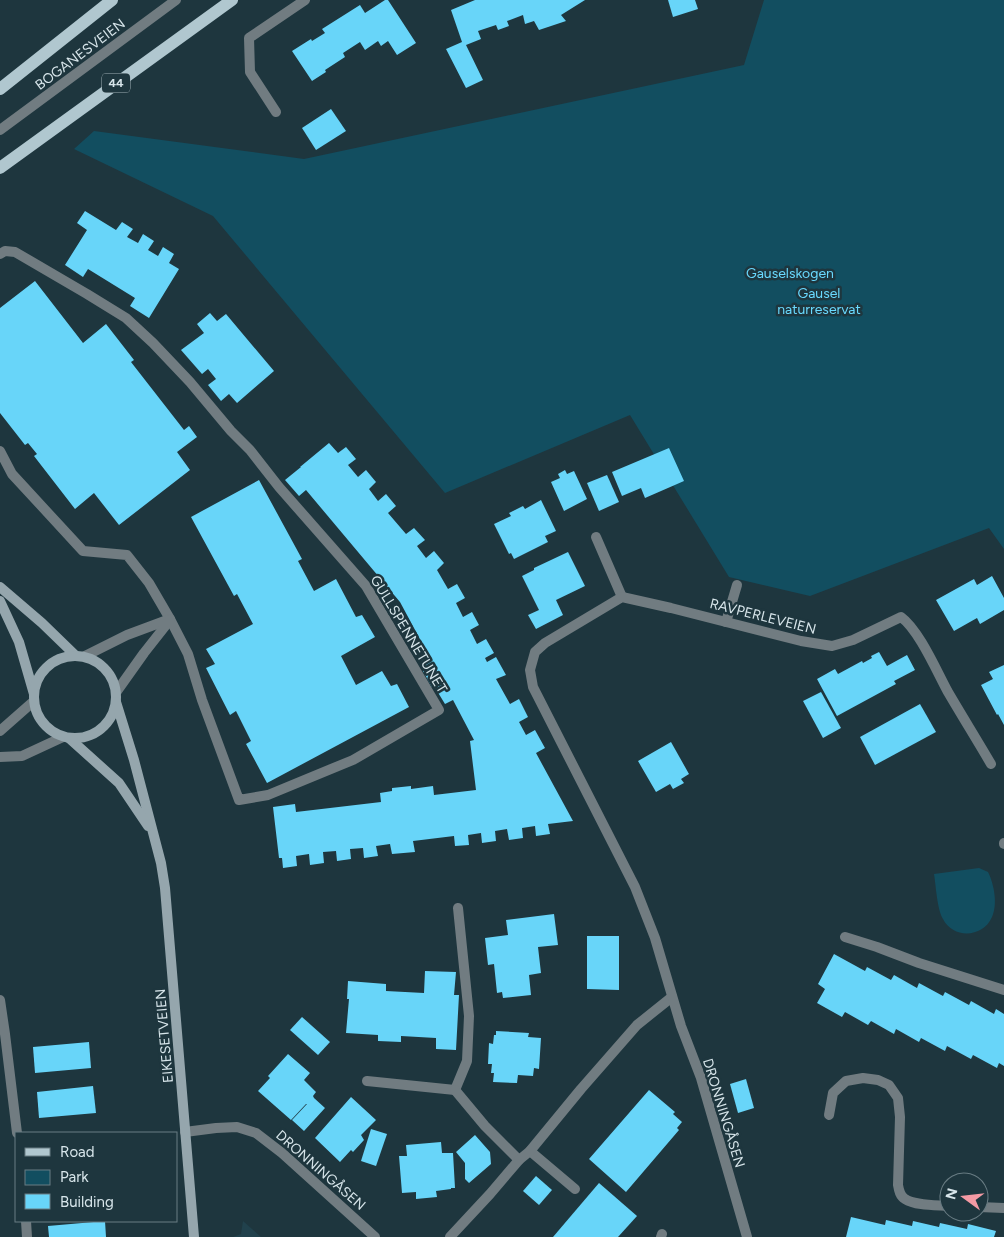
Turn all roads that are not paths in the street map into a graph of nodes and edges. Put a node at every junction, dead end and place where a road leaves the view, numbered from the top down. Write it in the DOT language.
graph roads {
  1 [pos="112,0"];
  2 [pos="176,0"];
  3 [pos="232,0"];
  4 [pos="305,0"];
  5 [pos="0,88"];
  6 [pos="276,112"];
  7 [pos="0,130"];
  8 [pos="0,168"];
  9 [pos="0,254"];
  10 [pos="0,451"];
  11 [pos="596,537"];
  12 [pos="737,585"];
  13 [pos="0,587"];
  14 [pos="622,597"];
  15 [pos="0,601"];
  16 [pos="170,619"];
  17 [pos="726,622"];
  18 [pos="80,656"];
  19 [pos="117,692"];
  20 [pos="34,698"];
  21 [pos="116,702"];
  22 [pos="0,731"];
  23 [pos="66,738"];
  24 [pos="0,757"];
  25 [pos="991,764"];
  26 [pos="152,834"];
  27 [pos="458,908"];
  28 [pos="845,937"];
  29 [pos="1004,990"];
  30 [pos="672,997"];
  31 [pos="0,1000"];
  32 [pos="366,1081"];
  33 [pos="455,1090"];
  34 [pos="829,1115"];
  35 [pos="17,1132"];
  36 [pos="185,1132"];
  37 [pos="530,1151"];
  38 [pos="519,1160"];
  39 [pos="575,1189"];
  40 [pos="939,1205"];
  41 [pos="989,1207"];
  42 [pos="1004,1208"];
  43 [pos="26,1222"];
  44 [pos="27,1237"];
  45 [pos="194,1237"];
  46 [pos="375,1237"];
  47 [pos="450,1237"];
  48 [pos="747,1237"];
  1 -- 5 [label="main road"];
  2 -- 7 [label="street, BOGANESVEIEN"];
  3 -- 8 [label="main road, 44"];
  4 -- 6 [label="street"];
  9 -- 16 [label="street, GULLSPENNETUNET"];
  10 -- 16 [label="street, GULLSPENNETUNET"];
  11 -- 14 [label="street"];
  12 -- 17 [label="street"];
  13 -- 18 [label="main road"];
  14 -- 17 [label="street, RAVPERLEVEIEN"];
  14 -- 30 [label="street, DRONNINGÅSEN"];
  15 -- 20 [label="main road"];
  16 -- 18 [label="street"];
  16 -- 19 [label="street"];
  17 -- 25 [label="street, RAVPERLEVEIEN"];
  18 -- 19 [label="main road"];
  18 -- 20 [label="main road"];
  19 -- 21 [label="main road"];
  20 -- 22 [label="street"];
  20 -- 23 [label="main road"];
  21 -- 23 [label="main road"];
  21 -- 26 [label="main road, EIKESETVEIEN"];
  23 -- 24 [label="street"];
  23 -- 26 [label="main road, EIKESETVEIEN"];
  26 -- 36 [label="main road, EIKESETVEIEN"];
  27 -- 33 [label="street"];
  28 -- 29 [label="street"];
  30 -- 37 [label="street"];
  30 -- 48 [label="street, DRONNINGÅSEN"];
  31 -- 35 [label="street"];
  32 -- 33 [label="street"];
  33 -- 38 [label="street"];
  34 -- 40 [label="street"];
  36 -- 45 [label="main road, EIKESETVEIEN"];
  36 -- 46 [label="street, DRONNINGÅSEN"];
  37 -- 38 [label="street"];
  37 -- 39 [label="street"];
  38 -- 47 [label="street"];
  41 -- 42 [label="street"];
  43 -- 44 [label="street"];
}
